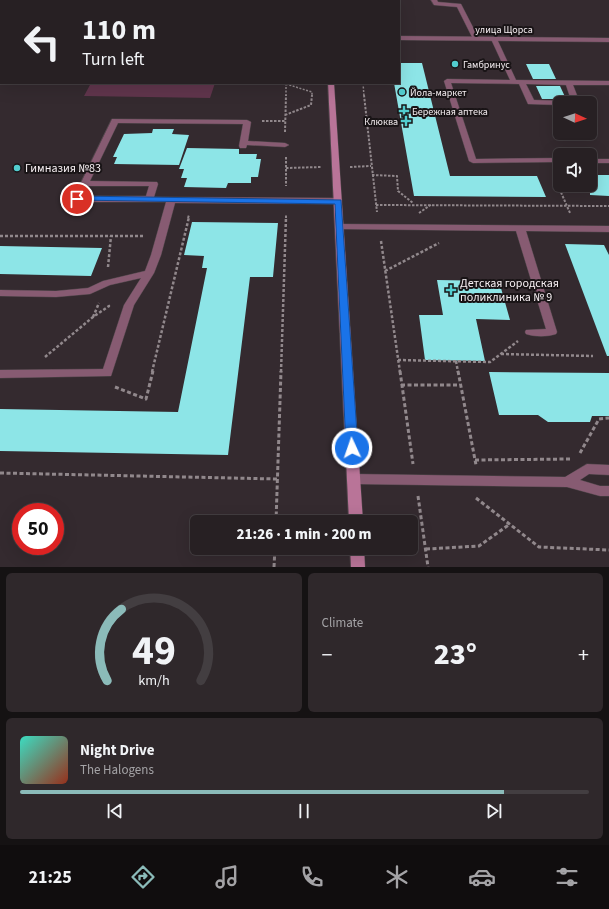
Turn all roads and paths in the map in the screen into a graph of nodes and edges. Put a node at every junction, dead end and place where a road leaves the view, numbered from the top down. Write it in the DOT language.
graph roads {
  1 [pos="434,0"];
  2 [pos="400,38"];
  3 [pos="476,39"];
  4 [pos="494,39"];
  5 [pos="609,40"];
  6 [pos="518,82"];
  7 [pos="569,82"];
  8 [pos="609,83"];
  9 [pos="286,84"];
  10 [pos="331,84"];
  11 [pos="362,84"];
  12 [pos="574,96"];
  13 [pos="553,103"];
  14 [pos="285,115"];
  15 [pos="285,121"];
  16 [pos="247,122"];
  17 [pos="285,145"];
  18 [pos="548,160"];
  19 [pos="553,160"];
  20 [pos="597,161"];
  21 [pos="609,161"];
  22 [pos="372,175"];
  23 [pos="85,183"];
  24 [pos="149,199"];
  25 [pos="171,200"];
  26 [pos="286,201"];
  27 [pos="338,202"];
  28 [pos="414,204"];
  29 [pos="376,205"];
  30 [pos="566,206"];
  31 [pos="609,206"];
  32 [pos="340,227"];
  33 [pos="379,227"];
  34 [pos="520,228"];
  35 [pos="609,229"];
  36 [pos="0,236"];
  37 [pos="162,236"];
  38 [pos="440,242"];
  39 [pos="385,271"];
  40 [pos="149,273"];
  41 [pos="0,293"];
  42 [pos="129,305"];
  43 [pos="530,332"];
  44 [pos="500,354"];
  45 [pos="593,356"];
  46 [pos="398,360"];
  47 [pos="456,362"];
  48 [pos="0,374"];
  49 [pos="24,374"];
  50 [pos="402,385"];
  51 [pos="460,385"];
  52 [pos="609,418"];
  53 [pos="475,460"];
  54 [pos="609,470"];
  55 [pos="0,472"];
  56 [pos="277,478"];
  57 [pos="354,479"];
  58 [pos="416,479"];
  59 [pos="453,479"];
  60 [pos="478,480"];
  61 [pos="567,482"];
  62 [pos="609,491"];
  63 [pos="276,515"];
  64 [pos="356,515"];
  65 [pos="510,524"];
  66 [pos="426,549"];
  67 [pos="609,550"];
  68 [pos="275,555"];
  69 [pos="357,555"];
  70 [pos="274,567"];
  71 [pos="358,567"];
  72 [pos="428,567"];
  1 -- 3 [label="street"];
  2 -- 3 [label="street, улица Щорса"];
  3 -- 4 [label="street, улица Щорса"];
  4 -- 5 [label="street, улица Щорса"];
  4 -- 6 [label="street"];
  6 -- 7 [label="street"];
  6 -- 13 [label="street"];
  6 -- 18 [label="street"];
  7 -- 8 [label="street"];
  7 -- 12 [label="street"];
  9 -- 14 [label="path"];
  9 -- 14 [label="path"];
  10 -- 27 [label="main road"];
  11 -- 22 [label="path"];
  14 -- 15 [label="path"];
  15 -- 16 [label="path"];
  15 -- 17 [label="path"];
  16 -- 17 [label="street"];
  16 -- 23 [label="street"];
  17 -- 26 [label="path"];
  18 -- 19 [label="street"];
  18 -- 30 [label="path"];
  20 -- 21 [label="street"];
  22 -- 28 [label="path"];
  22 -- 29 [label="path"];
  23 -- 24 [label="street"];
  23 -- 24 [label="street"];
  24 -- 25 [label="street"];
  25 -- 26 [label="street"];
  25 -- 37 [label="street"];
  26 -- 27 [label="street"];
  26 -- 56 [label="path"];
  27 -- 32 [label="main road"];
  28 -- 29 [label="path"];
  28 -- 30 [label="path"];
  29 -- 33 [label="path"];
  30 -- 31 [label="path"];
  32 -- 33 [label="street"];
  32 -- 57 [label="main road"];
  33 -- 34 [label="street"];
  33 -- 39 [label="path"];
  34 -- 35 [label="street"];
  34 -- 43 [label="street"];
  36 -- 37 [label="path"];
  37 -- 40 [label="street"];
  38 -- 39 [label="path"];
  39 -- 46 [label="path"];
  40 -- 41 [label="street"];
  40 -- 42 [label="street"];
  42 -- 49 [label="path"];
  42 -- 49 [label="street"];
  43 -- 44 [label="path"];
  44 -- 45 [label="path"];
  44 -- 47 [label="path"];
  46 -- 47 [label="path"];
  46 -- 50 [label="path"];
  47 -- 51 [label="path"];
  48 -- 49 [label="street"];
  50 -- 51 [label="path"];
  50 -- 58 [label="path"];
  51 -- 53 [label="path"];
  52 -- 53 [label="path"];
  53 -- 60 [label="path"];
  54 -- 61 [label="street"];
  55 -- 56 [label="path"];
  56 -- 63 [label="path"];
  57 -- 58 [label="street"];
  57 -- 64 [label="main road"];
  58 -- 59 [label="street"];
  58 -- 66 [label="path"];
  59 -- 60 [label="street"];
  59 -- 65 [label="path"];
  60 -- 61 [label="street"];
  61 -- 62 [label="street"];
  65 -- 66 [label="path"];
  65 -- 67 [label="path"];
  66 -- 72 [label="path"];
  68 -- 70 [label="path"];
  69 -- 71 [label="main road"];
}
